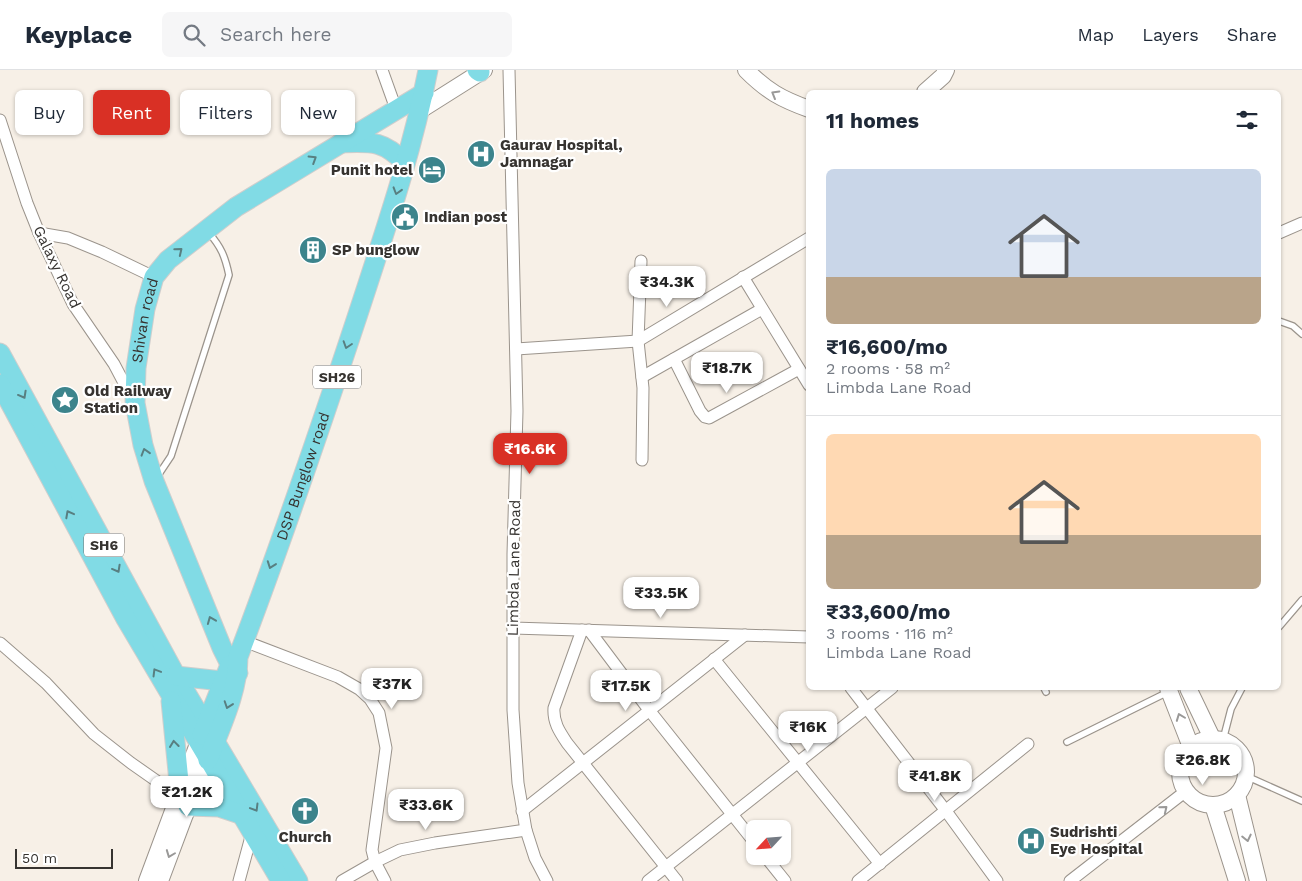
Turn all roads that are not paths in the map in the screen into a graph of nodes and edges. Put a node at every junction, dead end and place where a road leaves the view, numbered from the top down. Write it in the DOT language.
graph roads {
  1 [pos="382,70"];
  2 [pos="428,70"];
  3 [pos="508,70"];
  4 [pos="746,70"];
  5 [pos="946,70"];
  6 [pos="480,71"];
  7 [pos="930,90"];
  8 [pos="421,102"];
  9 [pos="806,108"];
  10 [pos="396,109"];
  11 [pos="0,120"];
  12 [pos="340,143"];
  13 [pos="405,163"];
  14 [pos="1302,223"];
  15 [pos="206,229"];
  16 [pos="1281,232"];
  17 [pos="39,233"];
  18 [pos="806,240"];
  19 [pos="641,261"];
  20 [pos="154,277"];
  21 [pos="743,277"];
  22 [pos="762,309"];
  23 [pos="1281,322"];
  24 [pos="1302,334"];
  25 [pos="638,341"];
  26 [pos="516,349"];
  27 [pos="0,352"];
  28 [pos="674,358"];
  29 [pos="800,369"];
  30 [pos="642,377"];
  31 [pos="806,379"];
  32 [pos="0,384"];
  33 [pos="135,403"];
  34 [pos="642,460"];
  35 [pos="154,481"];
  36 [pos="1302,600"];
  37 [pos="1281,625"];
  38 [pos="513,628"];
  39 [pos="586,630"];
  40 [pos="745,635"];
  41 [pos="806,637"];
  42 [pos="0,642"];
  43 [pos="714,659"];
  44 [pos="234,663"];
  45 [pos="176,676"];
  46 [pos="853,690"];
  47 [pos="889,690"];
  48 [pos="1167,690"];
  49 [pos="1169,690"];
  50 [pos="1189,690"];
  51 [pos="1241,690"];
  52 [pos="170,696"];
  53 [pos="866,707"];
  54 [pos="649,710"];
  55 [pos="208,737"];
  56 [pos="1217,739"];
  57 [pos="1067,742"];
  58 [pos="1028,744"];
  59 [pos="1191,747"];
  60 [pos="208,760"];
  61 [pos="584,762"];
  62 [pos="798,762"];
  63 [pos="1246,776"];
  64 [pos="1186,791"];
  65 [pos="1302,795"];
  66 [pos="1237,796"];
  67 [pos="182,798"];
  68 [pos="1295,798"];
  69 [pos="1302,801"];
  70 [pos="1213,805"];
  71 [pos="522,810"];
  72 [pos="946,811"];
  73 [pos="240,814"];
  74 [pos="732,814"];
  75 [pos="526,830"];
  76 [pos="746,832"];
  77 [pos="252,833"];
  78 [pos="374,862"];
  79 [pos="880,864"];
  80 [pos="772,865"];
  81 [pos="666,867"];
  82 [pos="546,880"];
  83 [pos="147,881"];
  84 [pos="160,881"];
  85 [pos="239,881"];
  86 [pos="281,881"];
  87 [pos="298,881"];
  88 [pos="342,881"];
  89 [pos="386,881"];
  90 [pos="648,881"];
  91 [pos="678,881"];
  92 [pos="785,881"];
  93 [pos="858,881"];
  94 [pos="996,881"];
  95 [pos="1070,881"];
  96 [pos="1237,881"];
  97 [pos="1258,881"];
  1 -- 10 [label="street"];
  2 -- 8 [label="main road, SH26"];
  3 -- 26 [label="street, Limbda Lane Road"];
  9 -- 4 [label="main road, one-way"];
  5 -- 7 [label="main road"];
  6 -- 8 [label="main road"];
  8 -- 10 [label="main road, Shivan road"];
  8 -- 13 [label="main road, DSP Bunglow road / SH26"];
  10 -- 12 [label="main road, Shivan road"];
  11 -- 17 [label="street, Galaxy Road"];
  12 -- 13 [label="main road"];
  15 -- 12 [label="main road, Shivan road, one-way"];
  13 -- 44 [label="main road, DSP Bunglow road / SH26, one-way"];
  14 -- 16 [label="street"];
  20 -- 15 [label="main road, Shivan road, one-way"];
  15 -- 35 [label="lane"];
  17 -- 20 [label="street"];
  17 -- 33 [label="street, Galaxy Road"];
  18 -- 21 [label="street"];
  19 -- 25 [label="street"];
  20 -- 33 [label="main road, Shivan road"];
  21 -- 22 [label="street"];
  21 -- 25 [label="street"];
  22 -- 28 [label="street"];
  22 -- 29 [label="street"];
  23 -- 24 [label="lane"];
  25 -- 26 [label="street"];
  25 -- 30 [label="street"];
  26 -- 38 [label="street, Limbda Lane Road"];
  27 -- 45 [label="main road, SH6, one-way"];
  28 -- 29 [label="street"];
  28 -- 30 [label="street"];
  29 -- 31 [label="street"];
  30 -- 34 [label="street"];
  52 -- 32 [label="main road, SH6, one-way"];
  35 -- 33 [label="main road, Shivan road, one-way"];
  44 -- 35 [label="main road, Shivan road, one-way"];
  36 -- 37 [label="lane"];
  38 -- 39 [label="street"];
  38 -- 71 [label="street, Limbda Lane Road"];
  39 -- 40 [label="street"];
  39 -- 54 [label="street"];
  39 -- 61 [label="street"];
  40 -- 41 [label="street"];
  40 -- 43 [label="street"];
  42 -- 67 [label="street"];
  43 -- 54 [label="street"];
  43 -- 62 [label="street"];
  44 -- 45 [label="main road"];
  44 -- 55 [label="main road, DSP Bunglow road / SH26"];
  44 -- 78 [label="street"];
  45 -- 55 [label="main road, SH6"];
  46 -- 53 [label="street"];
  47 -- 53 [label="street"];
  48 -- 57 [label="lane"];
  59 -- 49 [label="main road, one-way"];
  50 -- 56 [label="main road"];
  51 -- 56 [label="lane"];
  52 -- 55 [label="main road, SH6"];
  67 -- 52 [label="main road, one-way"];
  53 -- 62 [label="street"];
  53 -- 72 [label="street"];
  54 -- 61 [label="street"];
  54 -- 74 [label="street"];
  55 -- 60 [label="main road, DSP Bunglow road / SH26"];
  55 -- 67 [label="main road"];
  55 -- 87 [label="main road, SH6, one-way"];
  56 -- 59 [label="main road"];
  56 -- 63 [label="main road"];
  58 -- 72 [label="street"];
  59 -- 64 [label="main road"];
  60 -- 67 [label="main road"];
  60 -- 73 [label="main road"];
  61 -- 71 [label="street"];
  61 -- 81 [label="street"];
  62 -- 74 [label="street"];
  62 -- 79 [label="street"];
  63 -- 66 [label="main road"];
  63 -- 68 [label="lane"];
  64 -- 70 [label="main road"];
  95 -- 64 [label="street, one-way"];
  65 -- 68 [label="lane"];
  66 -- 70 [label="main road"];
  66 -- 97 [label="main road, one-way"];
  67 -- 73 [label="main road"];
  67 -- 83 [label="main road"];
  67 -- 84 [label="main road, one-way"];
  68 -- 69 [label="lane"];
  70 -- 96 [label="main road"];
  71 -- 75 [label="street, Limbda Lane Road"];
  72 -- 79 [label="street"];
  72 -- 94 [label="street"];
  73 -- 77 [label="main road"];
  74 -- 76 [label="street"];
  74 -- 81 [label="street"];
  75 -- 78 [label="street"];
  75 -- 82 [label="street, Limbda Lane Road"];
  77 -- 85 [label="street"];
  77 -- 86 [label="main road"];
  78 -- 88 [label="street"];
  78 -- 89 [label="street"];
  79 -- 93 [label="street"];
  80 -- 92 [label="street"];
  81 -- 90 [label="street"];
  81 -- 91 [label="street"];
}
